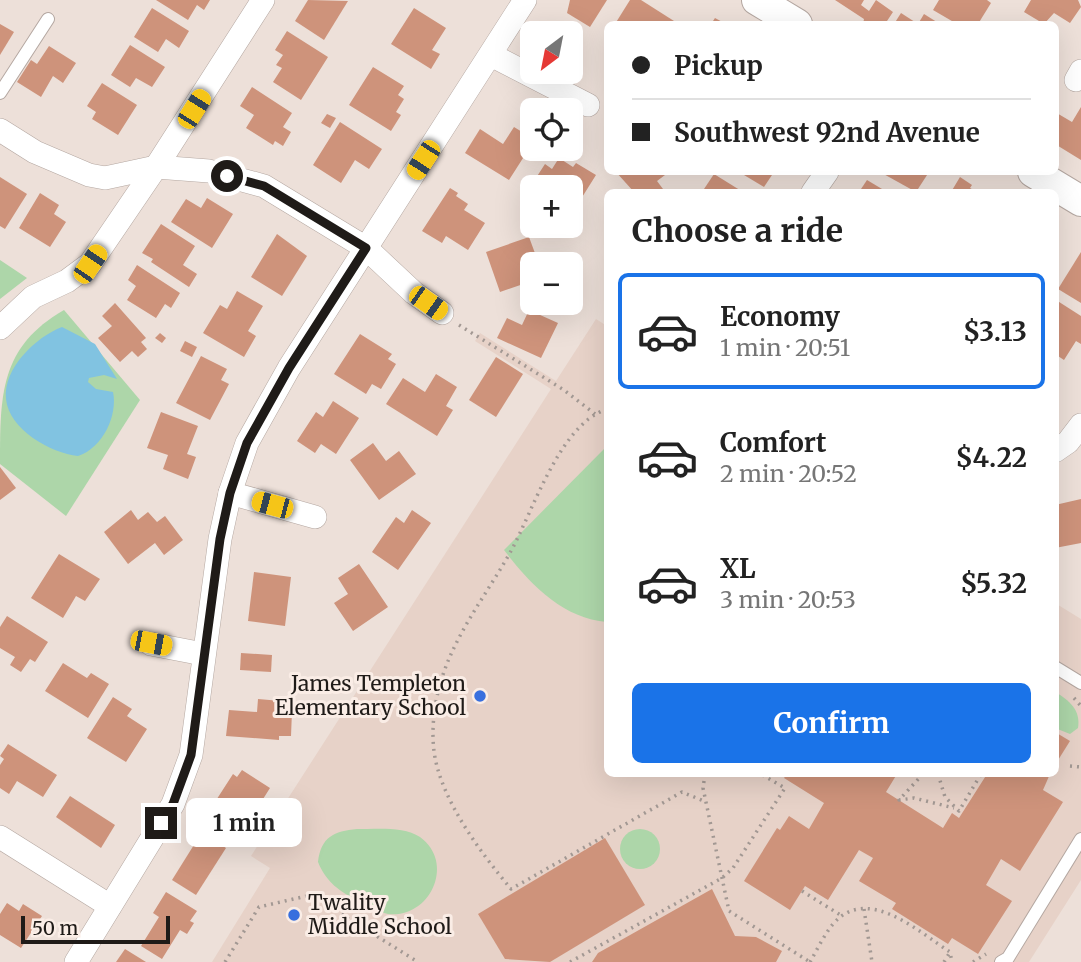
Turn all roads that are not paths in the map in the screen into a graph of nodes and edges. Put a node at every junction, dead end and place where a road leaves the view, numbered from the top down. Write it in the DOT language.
graph roads {
  1 [pos="263,0"];
  2 [pos="525,0"];
  3 [pos="757,0"];
  4 [pos="48,19"];
  5 [pos="792,21"];
  6 [pos="491,55"];
  7 [pos="0,93"];
  8 [pos="588,105"];
  9 [pos="0,130"];
  10 [pos="156,167"];
  11 [pos="1039,175"];
  12 [pos="1081,201"];
  13 [pos="366,248"];
  14 [pos="442,313"];
  15 [pos="0,328"];
  16 [pos="1081,425"];
  17 [pos="1059,448"];
  18 [pos="230,493"];
  19 [pos="315,517"];
  20 [pos="151,643"];
  21 [pos="203,654"];
  22 [pos="1059,669"];
  23 [pos="1081,683"];
  24 [pos="0,837"];
  25 [pos="1081,839"];
  26 [pos="110,906"];
  27 [pos="76,962"];
  28 [pos="1001,962"];
  1 -- 10 [label="street"];
  2 -- 6 [label="street"];
  3 -- 5 [label="street"];
  4 -- 7 [label="lane"];
  6 -- 8 [label="street"];
  6 -- 13 [label="street"];
  9 -- 10 [label="street"];
  10 -- 13 [label="street"];
  10 -- 15 [label="street"];
  11 -- 12 [label="street"];
  13 -- 14 [label="street"];
  13 -- 18 [label="street"];
  16 -- 17 [label="street"];
  18 -- 19 [label="street"];
  18 -- 21 [label="street"];
  20 -- 21 [label="street"];
  21 -- 26 [label="street"];
  22 -- 23 [label="lane"];
  24 -- 26 [label="street"];
  25 -- 28 [label="lane"];
  26 -- 27 [label="street"];
}
